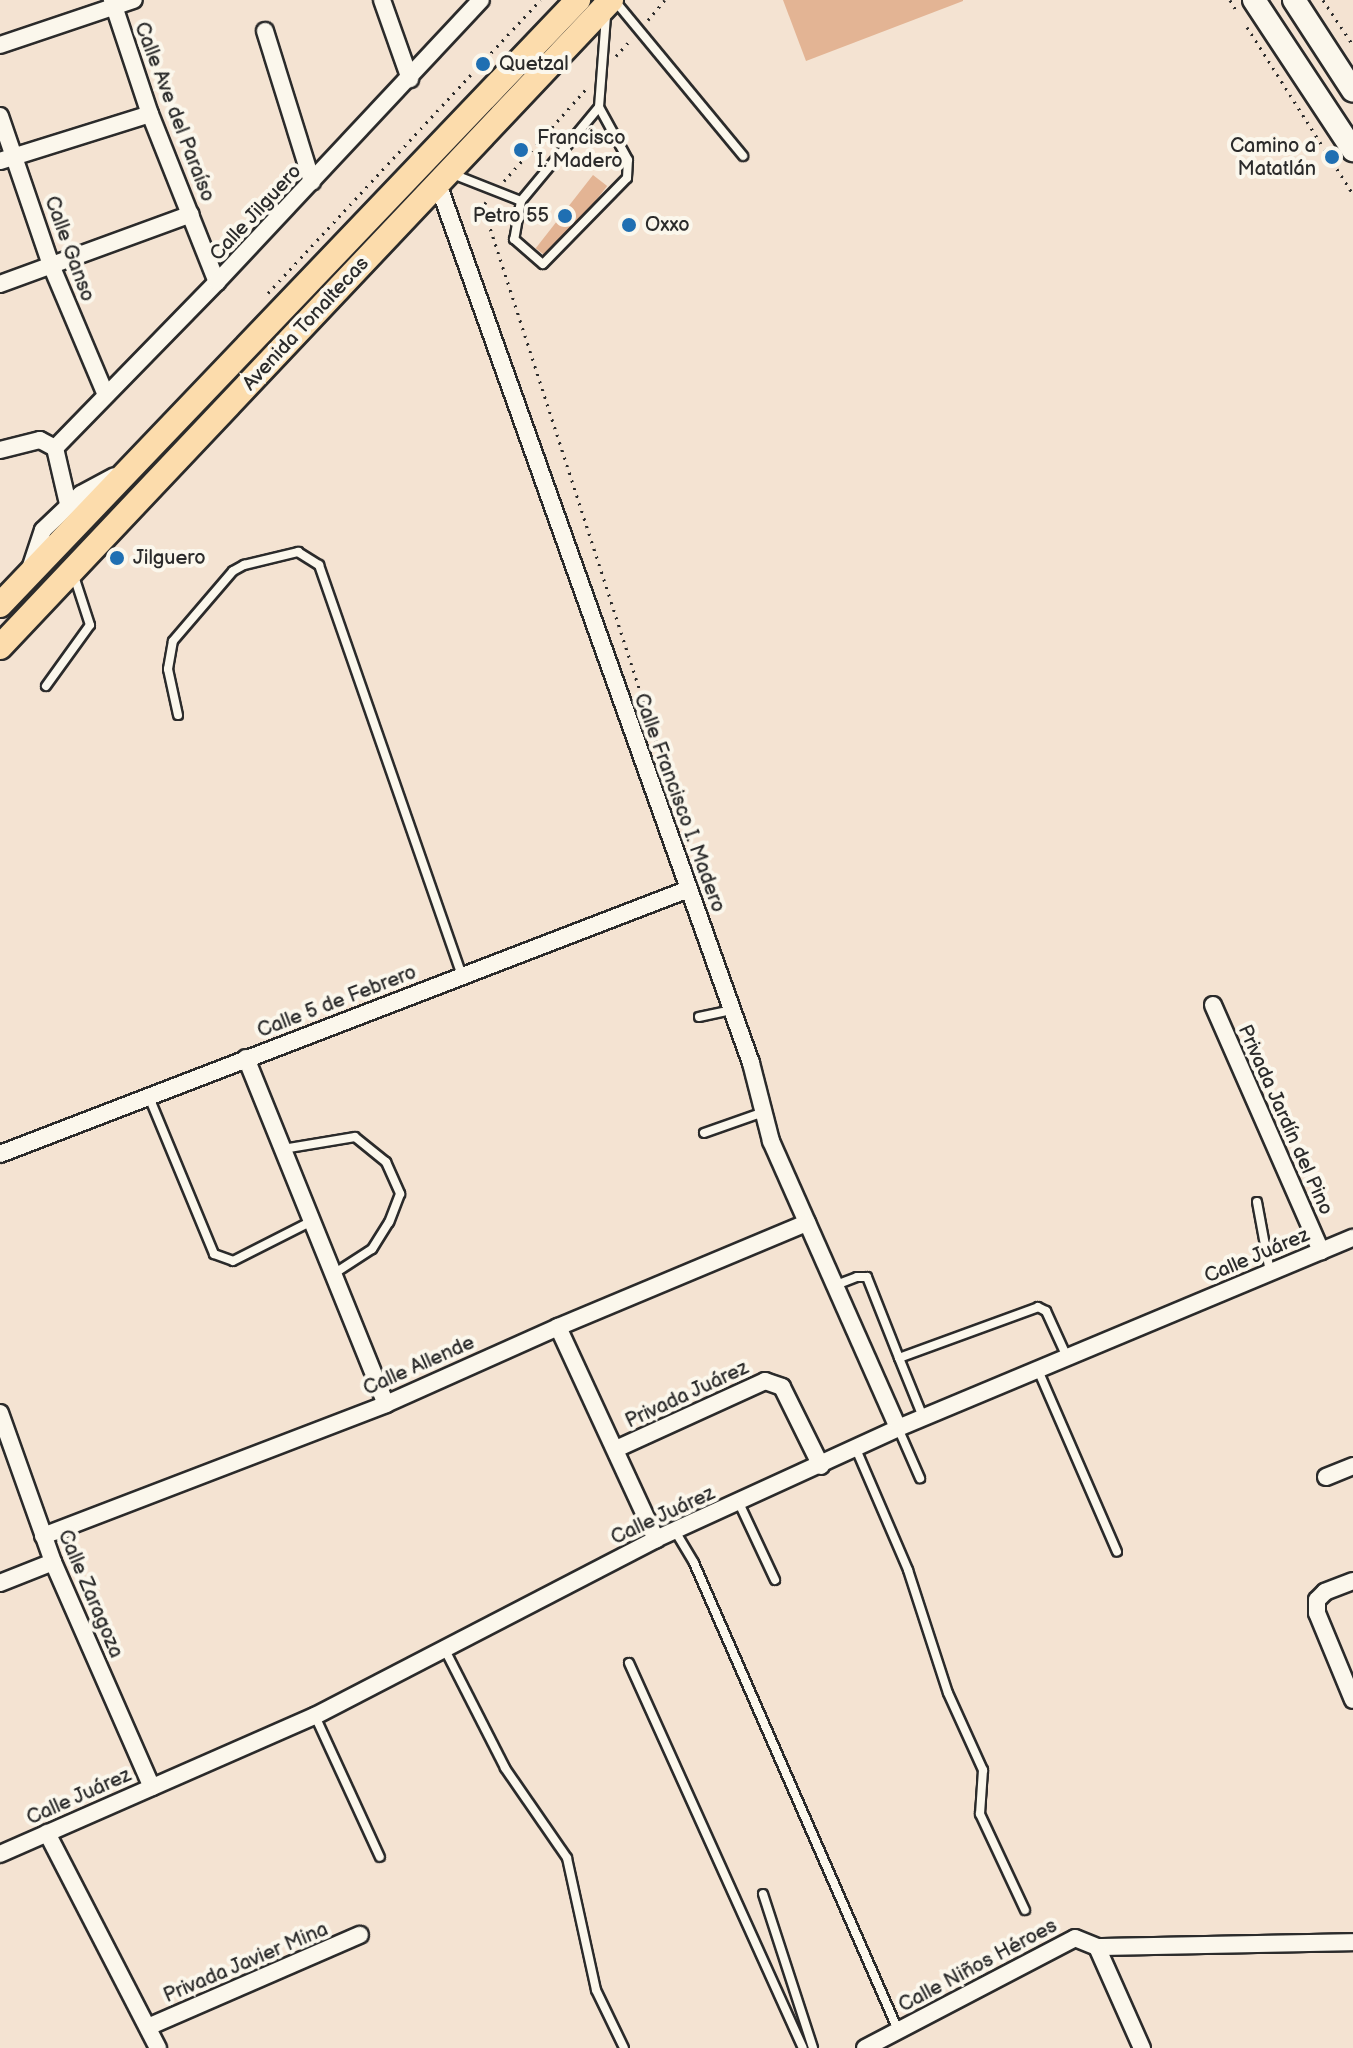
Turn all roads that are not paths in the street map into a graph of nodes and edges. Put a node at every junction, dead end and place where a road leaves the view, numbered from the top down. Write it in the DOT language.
graph roads {
  1 [pos="134,0"];
  2 [pos="382,0"];
  3 [pos="481,0"];
  4 [pos="578,0"];
  5 [pos="1294,0"];
  6 [pos="611,2"];
  7 [pos="113,3"];
  8 [pos="1246,6"];
  9 [pos="265,31"];
  10 [pos="0,45"];
  11 [pos="410,79"];
  12 [pos="1353,91"];
  13 [pos="599,107"];
  14 [pos="150,114"];
  15 [pos="0,116"];
  16 [pos="1353,150"];
  17 [pos="743,156"];
  18 [pos="7,159"];
  19 [pos="444,178"];
  20 [pos="312,182"];
  21 [pos="521,201"];
  22 [pos="191,214"];
  23 [pos="51,265"];
  24 [pos="217,282"];
  25 [pos="0,284"];
  26 [pos="106,395"];
  27 [pos="55,448"];
  28 [pos="0,450"];
  29 [pos="128,470"];
  30 [pos="68,504"];
  31 [pos="72,571"];
  32 [pos="29,574"];
  33 [pos="0,605"];
  34 [pos="0,647"];
  35 [pos="46,686"];
  36 [pos="178,715"];
  37 [pos="689,889"];
  38 [pos="462,976"];
  39 [pos="1213,1005"];
  40 [pos="732,1010"];
  41 [pos="699,1017"];
  42 [pos="246,1058"];
  43 [pos="149,1097"];
  44 [pos="764,1112"];
  45 [pos="704,1133"];
  46 [pos="282,1150"];
  47 [pos="0,1154"];
  48 [pos="1257,1202"];
  49 [pos="310,1222"];
  50 [pos="807,1223"];
  51 [pos="1353,1238"];
  52 [pos="1321,1251"];
  53 [pos="1270,1273"];
  54 [pos="332,1275"];
  55 [pos="835,1285"];
  56 [pos="558,1327"];
  57 [pos="1067,1357"];
  58 [pos="899,1358"];
  59 [pos="1038,1370"];
  60 [pos="386,1404"];
  61 [pos="0,1413"];
  62 [pos="923,1417"];
  63 [pos="898,1428"];
  64 [pos="616,1449"];
  65 [pos="856,1449"];
  66 [pos="821,1466"];
  67 [pos="1353,1466"];
  68 [pos="1326,1477"];
  69 [pos="920,1478"];
  70 [pos="739,1503"];
  71 [pos="675,1531"];
  72 [pos="43,1536"];
  73 [pos="656,1539"];
  74 [pos="1117,1552"];
  75 [pos="53,1562"];
  76 [pos="775,1580"];
  77 [pos="1353,1581"];
  78 [pos="0,1583"];
  79 [pos="445,1650"];
  80 [pos="629,1663"];
  81 [pos="1353,1700"];
  82 [pos="315,1716"];
  83 [pos="152,1787"];
  84 [pos="47,1833"];
  85 [pos="0,1854"];
  86 [pos="380,1857"];
  87 [pos="763,1894"];
  88 [pos="1025,1910"];
  89 [pos="360,1935"];
  90 [pos="1353,1942"];
  91 [pos="1097,1947"];
  92 [pos="148,2027"];
  93 [pos="898,2030"];
  94 [pos="158,2048"];
  95 [pos="624,2048"];
  96 [pos="803,2048"];
  97 [pos="813,2048"];
  98 [pos="865,2048"];
  99 [pos="1142,2048"];
  1 -- 7 [label="street"];
  2 -- 11 [label="street"];
  3 -- 11 [label="street, Calle Jilguero"];
  4 -- 29 [label="main road, Avenida Tonaltecas"];
  5 -- 12 [label="street"];
  6 -- 13 [label="lane"];
  6 -- 17 [label="lane"];
  6 -- 19 [label="main road, Avenida Tonaltecas"];
  7 -- 10 [label="street"];
  7 -- 14 [label="street, Calle Ave del Paraíso"];
  8 -- 16 [label="street"];
  9 -- 20 [label="street"];
  11 -- 20 [label="street, Calle Jilguero"];
  13 -- 21 [label="lane"];
  13 -- 21 [label="lane"];
  14 -- 18 [label="street"];
  14 -- 22 [label="street, Calle Ave del Paraíso"];
  15 -- 18 [label="street, Calle Ganso"];
  18 -- 23 [label="street, Calle Ganso"];
  19 -- 21 [label="lane"];
  19 -- 31 [label="main road, Avenida Tonaltecas"];
  19 -- 37 [label="street, Calle Francisco I. Madero"];
  20 -- 24 [label="street, Calle Jilguero"];
  22 -- 23 [label="street"];
  22 -- 24 [label="street, Calle Ave del Paraíso"];
  23 -- 25 [label="street"];
  23 -- 26 [label="street, Calle Ganso"];
  24 -- 26 [label="street, Calle Jilguero"];
  26 -- 27 [label="street, Calle Jilguero"];
  27 -- 28 [label="street"];
  27 -- 30 [label="street"];
  29 -- 30 [label="street"];
  29 -- 32 [label="main road, Avenida Tonaltecas"];
  30 -- 32 [label="street"];
  31 -- 34 [label="main road, Avenida Tonaltecas"];
  31 -- 35 [label="lane"];
  32 -- 33 [label="main road, Avenida Tonaltecas"];
  36 -- 38 [label="lane"];
  37 -- 38 [label="street, Calle 5 de Febrero"];
  37 -- 40 [label="street, Calle Francisco I. Madero"];
  38 -- 42 [label="street, Calle 5 de Febrero"];
  39 -- 52 [label="street, Privada Jardín del Pino"];
  40 -- 41 [label="lane"];
  40 -- 44 [label="street, Calle Francisco I. Madero"];
  42 -- 43 [label="street, Calle 5 de Febrero"];
  42 -- 46 [label="street"];
  43 -- 47 [label="street, Calle 5 de Febrero"];
  43 -- 49 [label="lane"];
  44 -- 45 [label="lane"];
  44 -- 50 [label="street, Calle Francisco I. Madero"];
  46 -- 49 [label="street"];
  46 -- 54 [label="lane"];
  48 -- 53 [label="lane"];
  49 -- 54 [label="street"];
  50 -- 55 [label="street, Calle Francisco I. Madero"];
  50 -- 56 [label="street, Calle Allende"];
  51 -- 52 [label="street, Calle Juárez"];
  52 -- 53 [label="street, Calle Juárez"];
  53 -- 57 [label="street, Calle Juárez"];
  54 -- 60 [label="street"];
  55 -- 58 [label="lane"];
  55 -- 63 [label="street, Calle Francisco I. Madero"];
  56 -- 60 [label="street, Calle Allende"];
  56 -- 64 [label="street"];
  57 -- 58 [label="lane"];
  57 -- 59 [label="street, Calle Juárez"];
  58 -- 62 [label="lane"];
  59 -- 62 [label="street, Calle Juárez"];
  59 -- 74 [label="lane"];
  60 -- 72 [label="street, Calle Allende"];
  61 -- 72 [label="street, Calle Zaragoza"];
  62 -- 63 [label="street, Calle Juárez"];
  63 -- 65 [label="street, Calle Juárez"];
  63 -- 69 [label="lane"];
  64 -- 66 [label="street, Privada Juárez"];
  64 -- 73 [label="street"];
  65 -- 66 [label="street, Calle Juárez"];
  65 -- 88 [label="lane"];
  66 -- 70 [label="street, Calle Juárez"];
  67 -- 68 [label="street"];
  70 -- 71 [label="street, Calle Juárez"];
  70 -- 76 [label="lane"];
  71 -- 73 [label="street, Calle Juárez"];
  71 -- 93 [label="lane"];
  72 -- 75 [label="street, Calle Zaragoza"];
  73 -- 79 [label="street, Calle Juárez"];
  75 -- 78 [label="street"];
  75 -- 83 [label="street, Calle Zaragoza"];
  77 -- 81 [label="street"];
  79 -- 82 [label="street, Calle Juárez"];
  79 -- 95 [label="lane"];
  80 -- 96 [label="lane"];
  82 -- 83 [label="street, Calle Juárez"];
  82 -- 86 [label="lane"];
  83 -- 84 [label="street, Calle Juárez"];
  84 -- 85 [label="street, Calle Juárez"];
  84 -- 92 [label="street"];
  87 -- 97 [label="lane"];
  89 -- 92 [label="street, Privada Javier Mina"];
  90 -- 91 [label="street, Calle Niños Héroes"];
  91 -- 93 [label="street, Calle Niños Héroes"];
  91 -- 99 [label="street"];
  92 -- 94 [label="street"];
  93 -- 98 [label="street, Calle Niños Héroes"];
}
